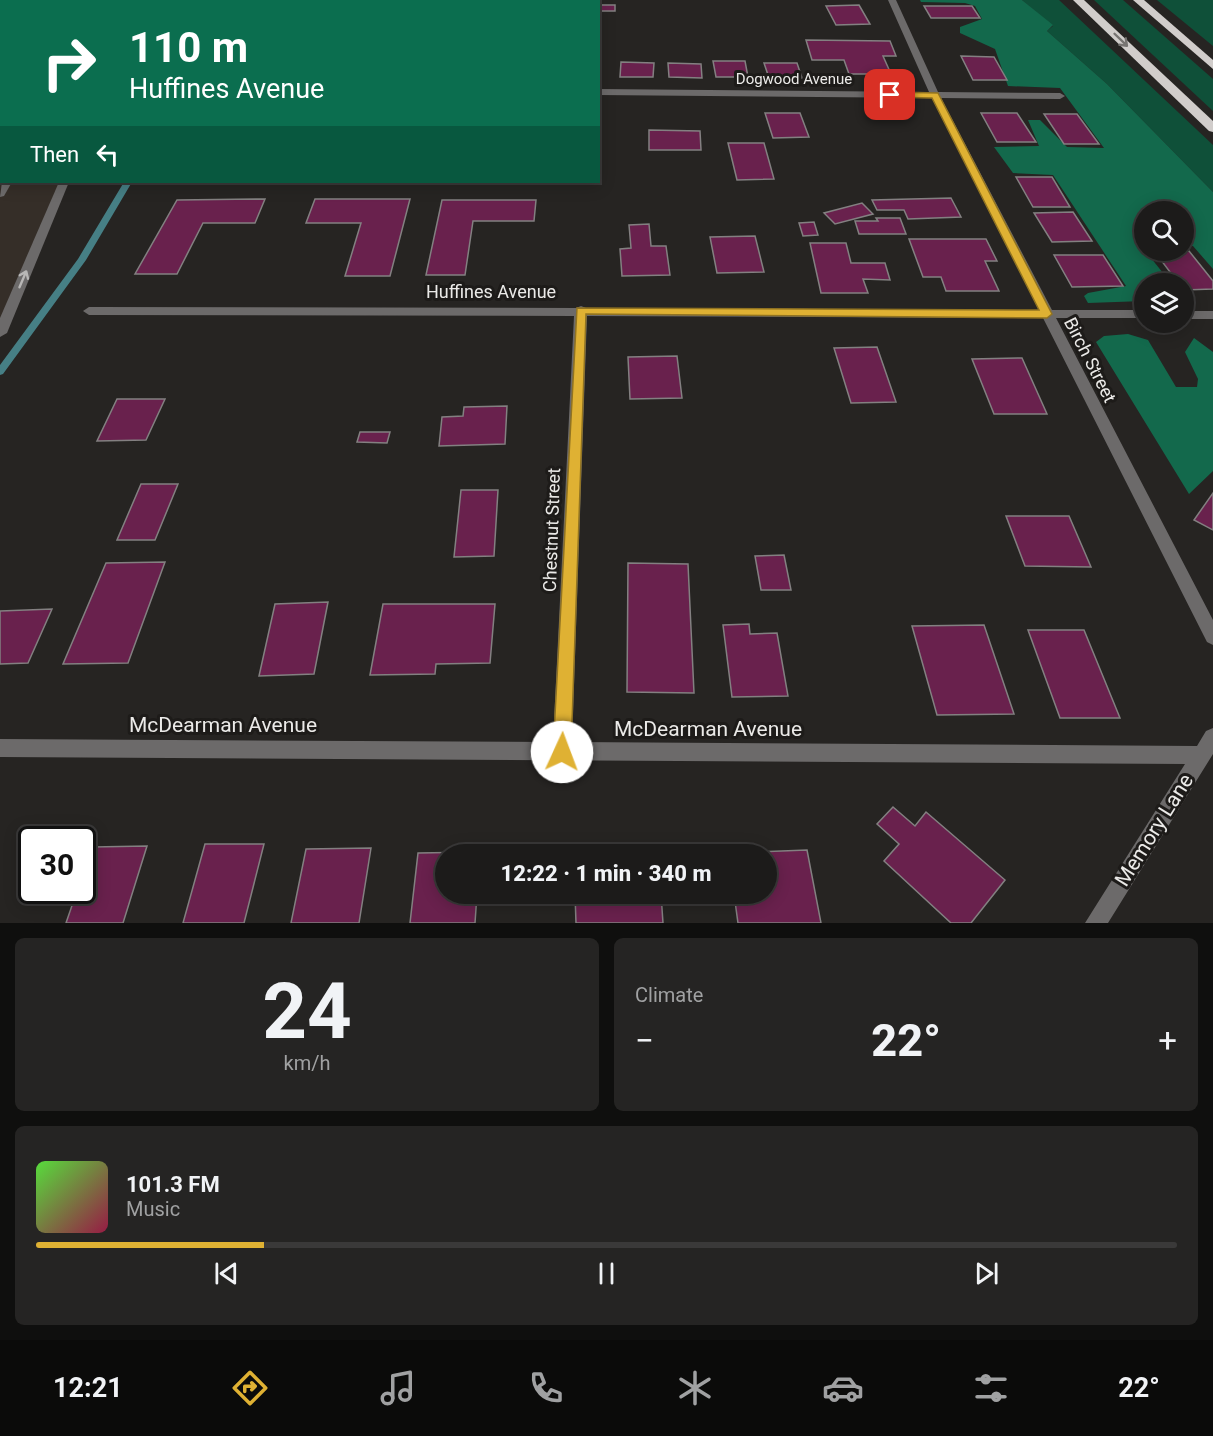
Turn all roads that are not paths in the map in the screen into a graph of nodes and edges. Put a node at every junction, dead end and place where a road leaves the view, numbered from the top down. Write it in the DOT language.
graph roads {
  1 [pos="892,0"];
  2 [pos="1078,0"];
  3 [pos="1138,0"];
  4 [pos="1213,66"];
  5 [pos="600,92"];
  6 [pos="935,95"];
  7 [pos="1060,96"];
  8 [pos="1213,128"];
  9 [pos="64,183"];
  10 [pos="88,310"];
  11 [pos="581,310"];
  12 [pos="1047,314"];
  13 [pos="1134,314"];
  14 [pos="1194,315"];
  15 [pos="1213,315"];
  16 [pos="0,333"];
  17 [pos="1213,637"];
  18 [pos="1213,737"];
  19 [pos="0,748"];
  20 [pos="562,752"];
  21 [pos="1201,755"];
  22 [pos="1096,923"];
  1 -- 6 [label="street, Birch Street"];
  2 -- 8 [label="highway, one-way"];
  3 -- 4 [label="highway"];
  5 -- 6 [label="street, Dogwood Avenue"];
  6 -- 7 [label="street, Dogwood Avenue"];
  6 -- 12 [label="street, Birch Street"];
  16 -- 9 [label="street, one-way"];
  10 -- 11 [label="street, Huffines Avenue"];
  11 -- 12 [label="street, Huffines Avenue"];
  11 -- 20 [label="street, Chestnut Street"];
  12 -- 13 [label="street, Huffines Avenue"];
  12 -- 17 [label="street, Birch Street"];
  14 -- 15 [label="street"];
  18 -- 21 [label="street, Memory Lane"];
  19 -- 20 [label="street, McDearman Avenue"];
  20 -- 21 [label="street, McDearman Avenue"];
  21 -- 22 [label="street, Memory Lane"];
}
